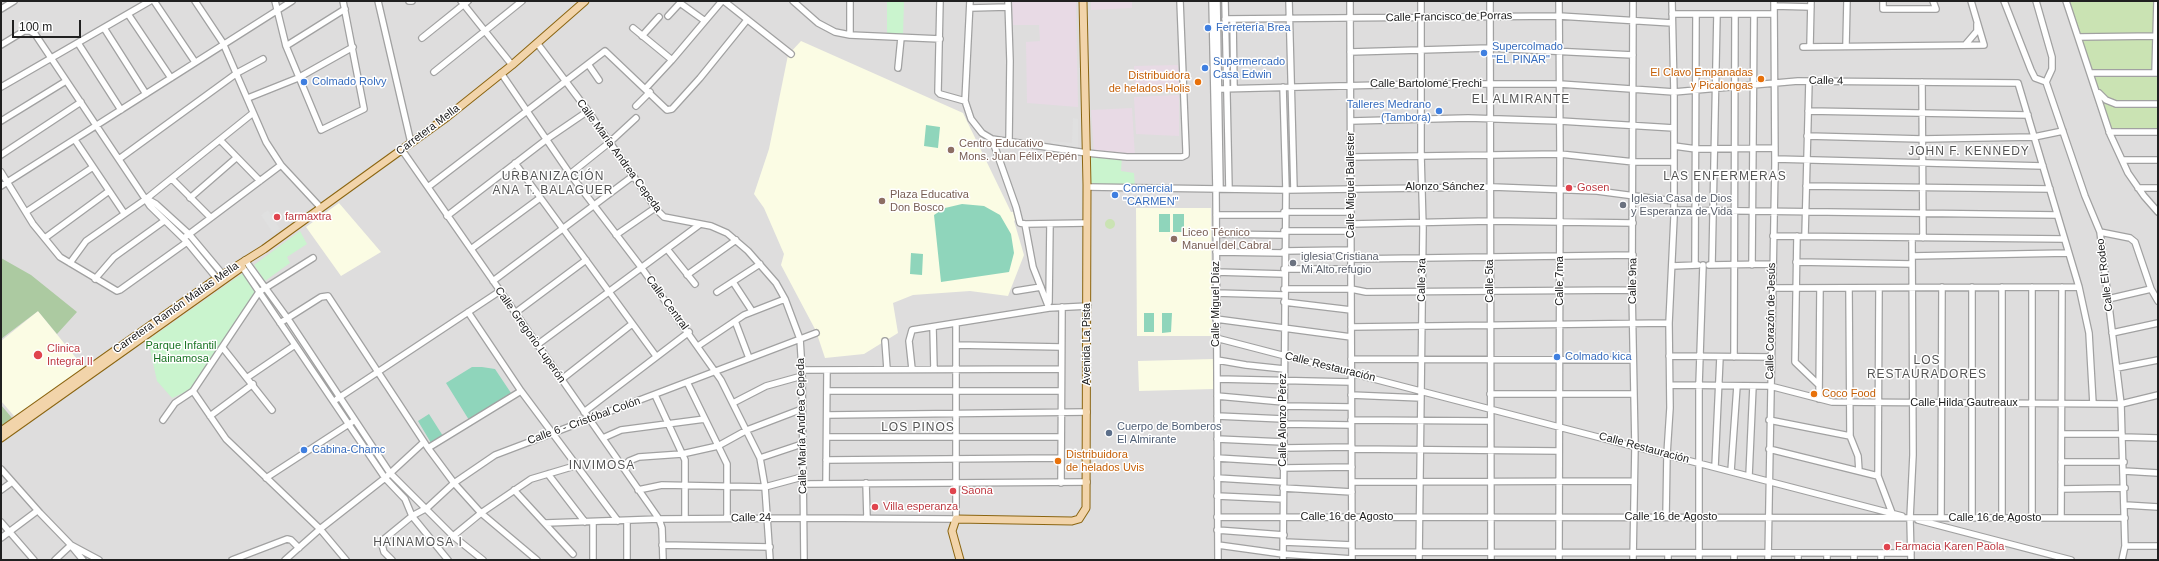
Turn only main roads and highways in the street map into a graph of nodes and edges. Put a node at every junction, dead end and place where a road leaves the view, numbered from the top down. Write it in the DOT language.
graph roads {
  1 [pos="1083,1"];
  2 [pos="582,2"];
  3 [pos="264,249"];
  4 [pos="221,279"];
  5 [pos="1,431"];
  6 [pos="1,438"];
  7 [pos="960,560"];
  1 -- 7 [label="main road, Avenida La Pista"];
  2 -- 3 [label="main road, Carretera Mella"];
  3 -- 4 [label="main road, Carretera Ramón Matías Mella"];
  4 -- 5 [label="main road, Carretera Ramón Matías Mella"];
  4 -- 6 [label="main road, Carretera Ramón Matías Mella"];
}
